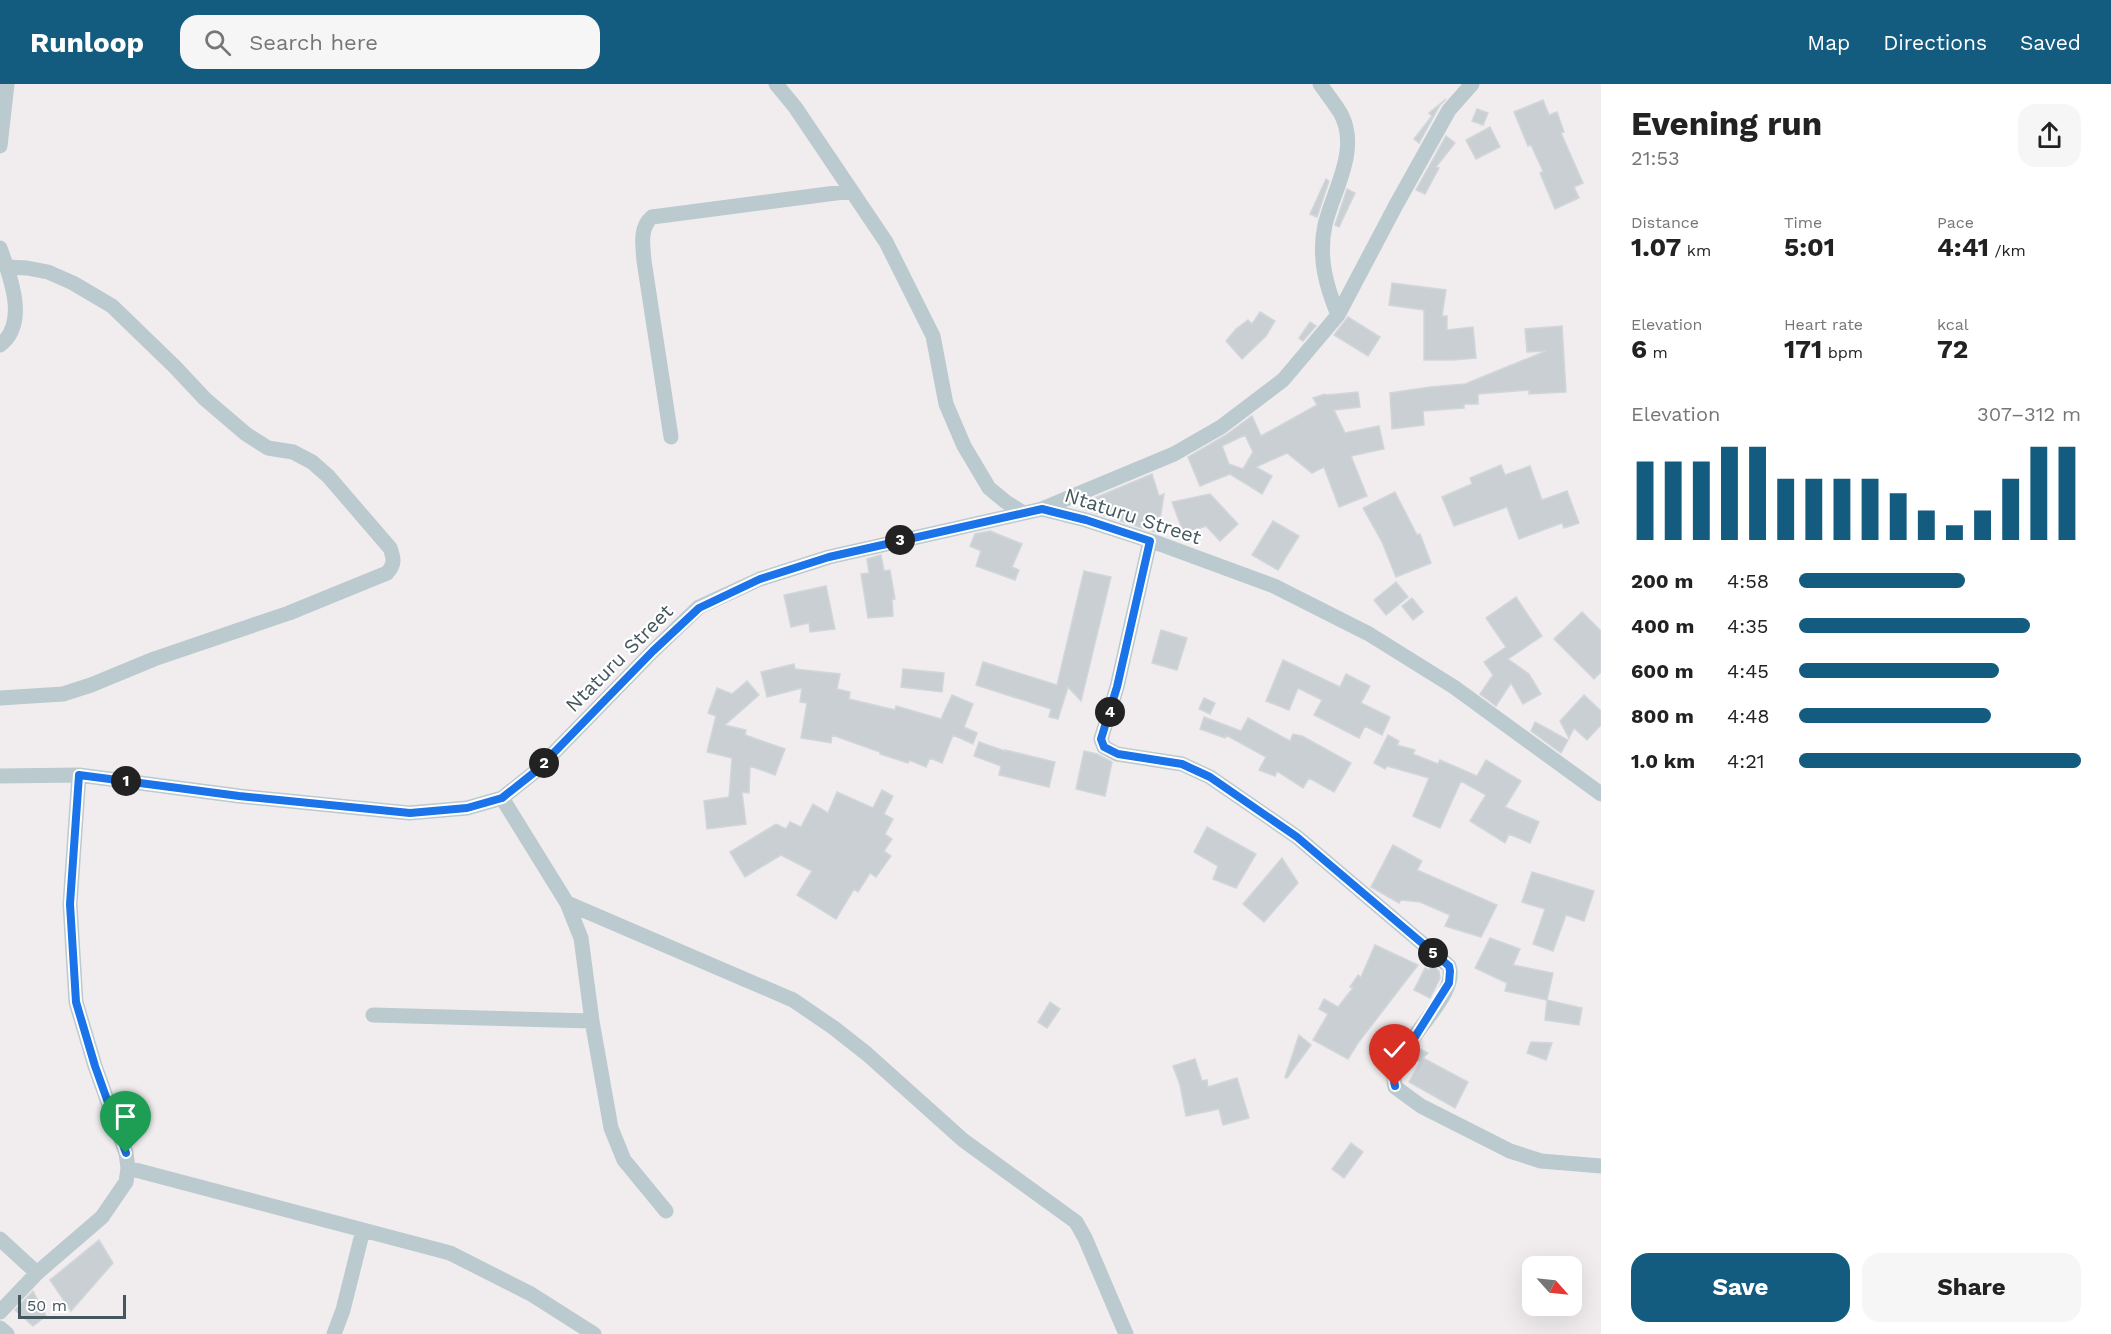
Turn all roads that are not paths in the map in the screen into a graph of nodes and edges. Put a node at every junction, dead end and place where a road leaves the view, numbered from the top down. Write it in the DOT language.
graph roads {
  1 [pos="7,84"];
  2 [pos="776,84"];
  3 [pos="1320,84"];
  4 [pos="1472,84"];
  5 [pos="0,139"];
  6 [pos="0,146"];
  7 [pos="851,190"];
  8 [pos="0,248"];
  9 [pos="7,267"];
  10 [pos="1338,315"];
  11 [pos="0,345"];
  12 [pos="671,437"];
  13 [pos="1042,509"];
  14 [pos="1022,512"];
  15 [pos="1150,541"];
  16 [pos="0,698"];
  17 [pos="79,775"];
  18 [pos="0,776"];
  19 [pos="1601,794"];
  20 [pos="502,798"];
  21 [pos="567,903"];
  22 [pos="373,1015"];
  23 [pos="592,1021"];
  24 [pos="1601,1166"];
  25 [pos="128,1168"];
  26 [pos="666,1212"];
  27 [pos="363,1230"];
  28 [pos="0,1239"];
  29 [pos="37,1273"];
  30 [pos="0,1312"];
  31 [pos="0,1328"];
  32 [pos="7,1334"];
  33 [pos="334,1334"];
  34 [pos="594,1334"];
  35 [pos="1126,1334"];
  1 -- 5 [label="street"];
  2 -- 7 [label="street"];
  3 -- 10 [label="street"];
  4 -- 10 [label="street"];
  5 -- 6 [label="street"];
  7 -- 12 [label="street"];
  7 -- 14 [label="street"];
  8 -- 9 [label="street"];
  9 -- 11 [label="street"];
  9 -- 16 [label="street"];
  10 -- 13 [label="street"];
  13 -- 14 [label="street, Ntaturu Street"];
  13 -- 15 [label="street, Ntaturu Street"];
  14 -- 20 [label="street, Ntaturu Street"];
  15 -- 19 [label="street, Ntaturu Street"];
  15 -- 24 [label="street"];
  17 -- 18 [label="street, Ntaturu Street"];
  17 -- 20 [label="street, Ntaturu Street"];
  17 -- 25 [label="street"];
  20 -- 21 [label="street"];
  21 -- 23 [label="street"];
  21 -- 35 [label="street"];
  22 -- 23 [label="street"];
  23 -- 26 [label="street"];
  25 -- 27 [label="street"];
  25 -- 29 [label="street"];
  27 -- 33 [label="street"];
  27 -- 34 [label="street"];
  28 -- 29 [label="street"];
  29 -- 30 [label="street"];
  31 -- 32 [label="street"];
}
